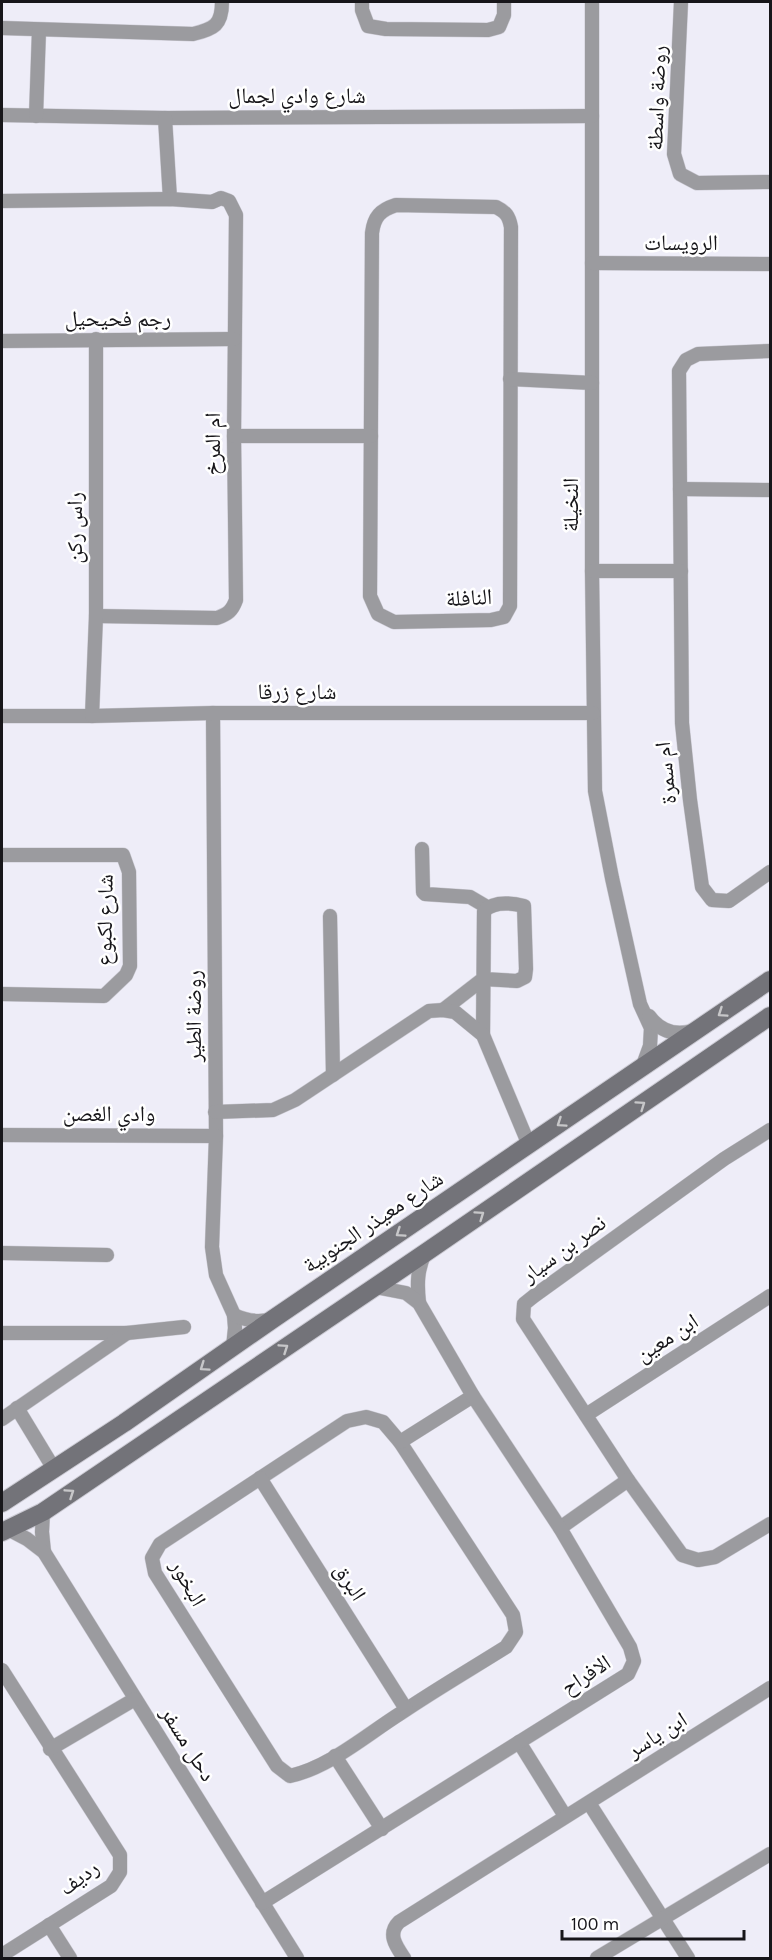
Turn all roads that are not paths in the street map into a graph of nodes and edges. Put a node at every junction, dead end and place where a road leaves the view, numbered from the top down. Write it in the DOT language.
graph roads {
  1 [pos="222,2"];
  2 [pos="362,2"];
  3 [pos="504,2"];
  4 [pos="592,2"];
  5 [pos="681,2"];
  6 [pos="2,28"];
  7 [pos="39,30"];
  8 [pos="2,116"];
  9 [pos="36,116"];
  10 [pos="592,116"];
  11 [pos="165,118"];
  12 [pos="771,182"];
  13 [pos="170,200"];
  14 [pos="2,201"];
  15 [pos="592,263"];
  16 [pos="771,264"];
  17 [pos="96,339"];
  18 [pos="234,339"];
  19 [pos="2,341"];
  20 [pos="771,351"];
  21 [pos="510,379"];
  22 [pos="592,383"];
  23 [pos="234,436"];
  24 [pos="371,436"];
  25 [pos="680,489"];
  26 [pos="771,490"];
  27 [pos="592,571"];
  28 [pos="681,571"];
  29 [pos="96,616"];
  30 [pos="213,713"];
  31 [pos="593,713"];
  32 [pos="2,716"];
  33 [pos="92,716"];
  34 [pos="422,849"];
  35 [pos="2,855"];
  36 [pos="771,872"];
  37 [pos="487,907"];
  38 [pos="330,916"];
  39 [pos="483,980"];
  40 [pos="771,980"];
  41 [pos="2,994"];
  42 [pos="640,1004"];
  43 [pos="443,1010"];
  44 [pos="771,1016"];
  45 [pos="702,1027"];
  46 [pos="483,1035"];
  47 [pos="641,1068"];
  48 [pos="333,1075"];
  49 [pos="215,1112"];
  50 [pos="771,1130"];
  51 [pos="2,1135"];
  52 [pos="216,1136"];
  53 [pos="529,1145"];
  54 [pos="2,1253"];
  55 [pos="425,1253"];
  56 [pos="108,1255"];
  57 [pos="375,1287"];
  58 [pos="771,1296"];
  59 [pos="419,1303"];
  60 [pos="234,1315"];
  61 [pos="273,1319"];
  62 [pos="184,1327"];
  63 [pos="2,1333"];
  64 [pos="127,1333"];
  65 [pos="233,1347"];
  66 [pos="473,1396"];
  67 [pos="16,1408"];
  68 [pos="586,1415"];
  69 [pos="2,1419"];
  70 [pos="400,1442"];
  71 [pos="54,1469"];
  72 [pos="260,1478"];
  73 [pos="628,1480"];
  74 [pos="2,1503"];
  75 [pos="43,1512"];
  76 [pos="771,1524"];
  77 [pos="560,1528"];
  78 [pos="5,1531"];
  79 [pos="44,1552"];
  80 [pos="2,1670"];
  81 [pos="771,1688"];
  82 [pos="135,1699"];
  83 [pos="406,1709"];
  84 [pos="519,1742"];
  85 [pos="50,1749"];
  86 [pos="335,1756"];
  87 [pos="589,1803"];
  88 [pos="565,1816"];
  89 [pos="382,1829"];
  90 [pos="771,1854"];
  91 [pos="262,1903"];
  92 [pos="663,1918"];
  93 [pos="49,1924"];
  94 [pos="2,1955"];
  95 [pos="70,1959"];
  96 [pos="297,1959"];
  97 [pos="404,1959"];
  98 [pos="597,1959"];
  99 [pos="688,1959"];
  1 -- 7 [label="street"];
  2 -- 3 [label="street"];
  4 -- 10 [label="street, النخيلة"];
  5 -- 12 [label="street, روضة واسطة"];
  6 -- 7 [label="street"];
  7 -- 9 [label="street"];
  8 -- 9 [label="street, شارع وادي لجمال"];
  9 -- 11 [label="street, شارع وادي لجمال"];
  10 -- 11 [label="street, شارع وادي لجمال"];
  10 -- 15 [label="street, النخيلة"];
  11 -- 13 [label="street"];
  13 -- 14 [label="street, ام المرخ"];
  13 -- 18 [label="street, ام المرخ"];
  15 -- 16 [label="street, الرويسات"];
  15 -- 22 [label="street, النخيلة"];
  17 -- 18 [label="street, رجم فحيحيل"];
  17 -- 19 [label="street, رجم فحيحيل"];
  17 -- 29 [label="street, راس ركن"];
  18 -- 23 [label="street, ام المرخ"];
  20 -- 25 [label="street, ام سمرة"];
  21 -- 22 [label="street"];
  21 -- 24 [label="street, النافلة"];
  21 -- 24 [label="street, النافلة"];
  22 -- 27 [label="street, النخيلة"];
  23 -- 24 [label="street"];
  23 -- 29 [label="street, ام المرخ"];
  25 -- 26 [label="street"];
  25 -- 28 [label="street, ام سمرة"];
  27 -- 28 [label="street"];
  27 -- 31 [label="street, النخيلة"];
  28 -- 36 [label="street, ام سمرة"];
  29 -- 33 [label="street, راس ركن"];
  30 -- 31 [label="street, شارع زرقا"];
  30 -- 33 [label="street, شارع زرقا"];
  30 -- 49 [label="street, روضة الطير"];
  31 -- 42 [label="street, النخيلة"];
  32 -- 33 [label="street, شارع زرقا"];
  34 -- 37 [label="street"];
  35 -- 41 [label="street, شارع لكبوع"];
  37 -- 39 [label="street"];
  37 -- 39 [label="street"];
  38 -- 48 [label="street"];
  39 -- 43 [label="street"];
  39 -- 46 [label="street"];
  40 -- 45 [label="street, شارع معيذر الجنوبية, one-way"];
  42 -- 45 [label="street, النخيلة"];
  42 -- 47 [label="street, النخيلة"];
  43 -- 46 [label="street"];
  43 -- 48 [label="street"];
  55 -- 44 [label="street, one-way"];
  45 -- 47 [label="street, شارع معيذر الجنوبية"];
  46 -- 53 [label="street"];
  47 -- 53 [label="street, شارع معيذر الجنوبية, one-way"];
  48 -- 49 [label="street"];
  49 -- 52 [label="street, روضة الطير"];
  50 -- 68 [label="street, نصر بن سيار"];
  51 -- 52 [label="street, وادي الغصن"];
  52 -- 60 [label="street, روضة الطير"];
  53 -- 61 [label="street, شارع معيذر الجنوبية, one-way"];
  54 -- 56 [label="street"];
  55 -- 57 [label="street"];
  55 -- 59 [label="street, الافراح"];
  57 -- 59 [label="street"];
  75 -- 57 [label="street, one-way"];
  58 -- 68 [label="street, ابن معين"];
  59 -- 66 [label="street, الافراح"];
  60 -- 61 [label="street"];
  60 -- 65 [label="street, روضة الطير"];
  61 -- 65 [label="street, شارع معيذر الجنوبية"];
  62 -- 64 [label="street"];
  63 -- 64 [label="street"];
  64 -- 67 [label="street"];
  65 -- 71 [label="street, شارع معيذر الجنوبية, one-way"];
  66 -- 70 [label="street"];
  66 -- 77 [label="street, الافراح"];
  67 -- 69 [label="street"];
  67 -- 71 [label="street"];
  68 -- 73 [label="street, نصر بن سيار"];
  70 -- 72 [label="street, البخور"];
  70 -- 83 [label="street, البخور"];
  71 -- 74 [label="street, شارع معيذر الجنوبية"];
  72 -- 83 [label="street, البرق"];
  72 -- 86 [label="street, البخور"];
  73 -- 76 [label="street, نصر بن سيار"];
  73 -- 77 [label="street"];
  75 -- 78 [label="street"];
  75 -- 79 [label="street, دحل مسفر"];
  77 -- 84 [label="street, الافراح"];
  78 -- 79 [label="street, دحل مسفر"];
  79 -- 82 [label="street, دحل مسفر"];
  80 -- 85 [label="street, رديف"];
  81 -- 87 [label="street, ابن ياسر"];
  82 -- 85 [label="street"];
  82 -- 91 [label="street, دحل مسفر"];
  83 -- 86 [label="street, البخور"];
  84 -- 88 [label="street"];
  84 -- 89 [label="street, الافراح"];
  85 -- 93 [label="street, رديف"];
  86 -- 89 [label="street"];
  87 -- 88 [label="street, ابن ياسر"];
  87 -- 92 [label="street"];
  88 -- 97 [label="street, ابن ياسر"];
  89 -- 91 [label="street, الافراح"];
  90 -- 92 [label="street"];
  91 -- 96 [label="street, دحل مسفر"];
  92 -- 98 [label="street"];
  92 -- 99 [label="street"];
  93 -- 94 [label="street, رديف"];
  93 -- 95 [label="street"];
}
